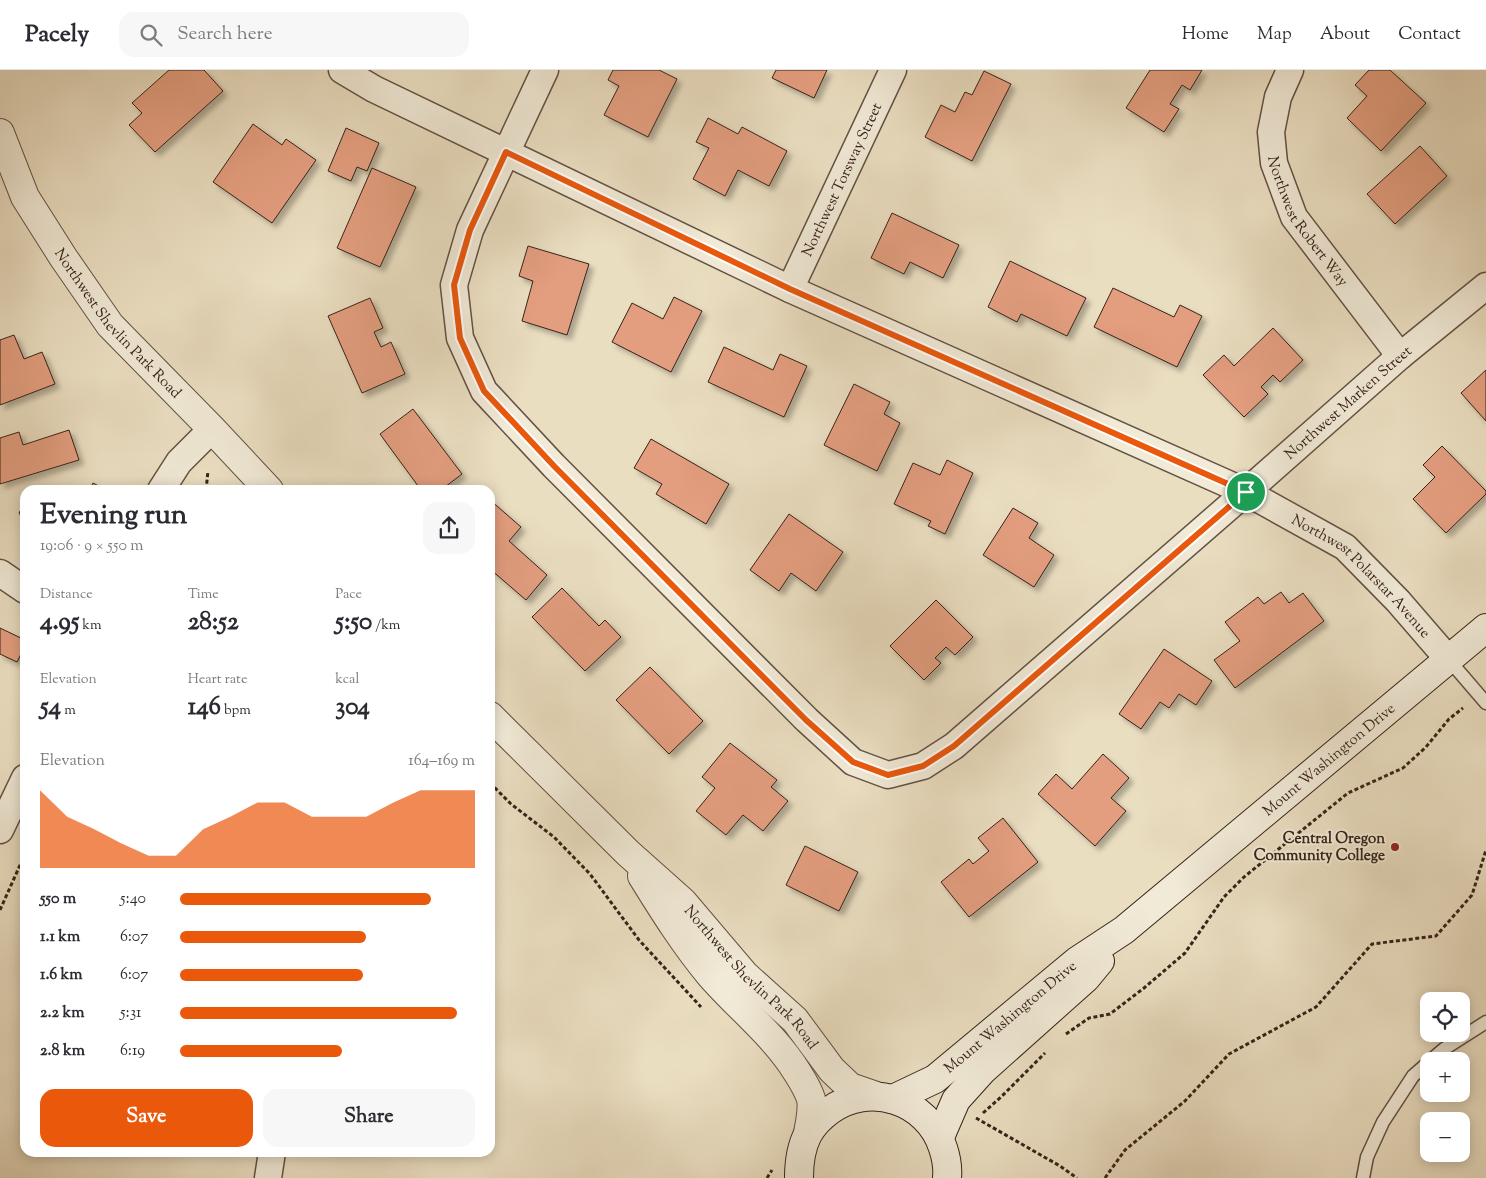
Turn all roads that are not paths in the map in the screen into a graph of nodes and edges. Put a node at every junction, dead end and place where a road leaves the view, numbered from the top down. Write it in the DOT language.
graph roads {
  1 [pos="342,70"];
  2 [pos="545,70"];
  3 [pos="893,70"];
  4 [pos="1290,70"];
  5 [pos="0,133"];
  6 [pos="506,152"];
  7 [pos="1486,286"];
  8 [pos="790,289"];
  9 [pos="1400,356"];
  10 [pos="212,429"];
  11 [pos="164,485"];
  12 [pos="264,485"];
  13 [pos="1246,492"];
  14 [pos="0,573"];
  15 [pos="20,587"];
  16 [pos="1486,628"];
  17 [pos="1448,660"];
  18 [pos="1486,703"];
  19 [pos="495,721"];
  20 [pos="20,788"];
  21 [pos="0,830"];
  22 [pos="628,853"];
  23 [pos="1124,930"];
  24 [pos="1486,1022"];
  25 [pos="1441,1052"];
  26 [pos="1420,1070"];
  27 [pos="884,1097"];
  28 [pos="808,1133"];
  29 [pos="940,1137"];
  30 [pos="271,1157"];
  31 [pos="947,1177"];
  32 [pos="268,1178"];
  33 [pos="799,1178"];
  34 [pos="1363,1178"];
  1 -- 6 [label="street, Northwest Polarstar Avenue"];
  2 -- 6 [label="street, Northwest Marken Street"];
  3 -- 8 [label="street, Northwest Torsway Street"];
  4 -- 9 [label="street, Northwest Robert Way"];
  5 -- 10 [label="street, Northwest Shevlin Park Road"];
  6 -- 8 [label="street, Northwest Polarstar Avenue"];
  6 -- 13 [label="street, Northwest Marken Street"];
  7 -- 9 [label="street, Northwest Marken Street"];
  8 -- 13 [label="street, Northwest Polarstar Avenue"];
  9 -- 13 [label="street, Northwest Marken Street"];
  10 -- 11 [label="street"];
  10 -- 12 [label="street, Northwest Shevlin Park Road"];
  13 -- 17 [label="street, Northwest Polarstar Avenue"];
  14 -- 15 [label="street"];
  16 -- 17 [label="street, Mount Washington Drive"];
  17 -- 18 [label="lane"];
  17 -- 23 [label="street, Mount Washington Drive"];
  19 -- 22 [label="street, Northwest Shevlin Park Road"];
  20 -- 21 [label="street"];
  22 -- 27 [label="street, Northwest Shevlin Park Road"];
  22 -- 28 [label="street, Northwest Shevlin Park Road"];
  23 -- 27 [label="street, Mount Washington Drive"];
  23 -- 29 [label="street, Mount Washington Drive"];
  24 -- 25 [label="lane"];
  26 -- 34 [label="lane"];
  27 -- 28 [label="street"];
  27 -- 29 [label="street, Northwest Shevlin Park Road"];
  28 -- 33 [label="street"];
  29 -- 31 [label="street"];
  30 -- 32 [label="street"];
}
